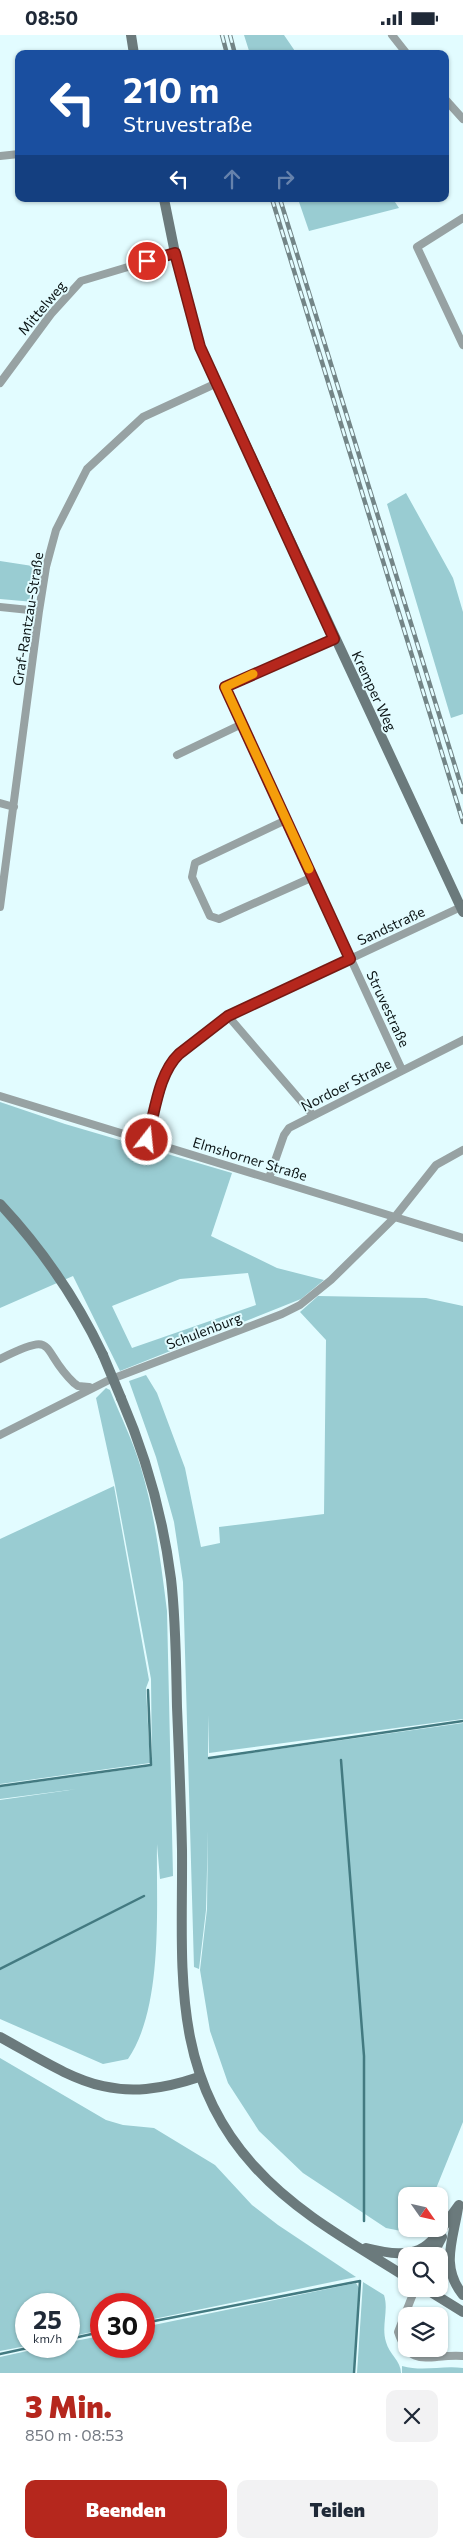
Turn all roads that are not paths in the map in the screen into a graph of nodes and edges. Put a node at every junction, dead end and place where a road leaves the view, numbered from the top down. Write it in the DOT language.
graph roads {
  1 [pos="130,35"];
  2 [pos="392,35"];
  3 [pos="133,50"];
  4 [pos="404,50"];
  5 [pos="449,103"];
  6 [pos="463,119"];
  7 [pos="15,154"];
  8 [pos="0,155"];
  9 [pos="165,202"];
  10 [pos="463,219"];
  11 [pos="175,253"];
  12 [pos="463,345"];
  13 [pos="0,383"];
  14 [pos="217,383"];
  15 [pos="0,607"];
  16 [pos="39,611"];
  17 [pos="334,639"];
  18 [pos="242,724"];
  19 [pos="177,755"];
  20 [pos="0,803"];
  21 [pos="14,807"];
  22 [pos="286,820"];
  23 [pos="313,877"];
  24 [pos="0,907"];
  25 [pos="462,909"];
  26 [pos="350,959"];
  27 [pos="228,1016"];
  28 [pos="463,1040"];
  29 [pos="402,1070"];
  30 [pos="0,1096"];
  31 [pos="313,1115"];
  32 [pos="147,1140"];
  33 [pos="463,1150"];
  34 [pos="269,1178"];
  35 [pos="0,1204"];
  36 [pos="394,1218"];
  37 [pos="463,1238"];
  38 [pos="0,1359"];
  39 [pos="91,1387"];
  40 [pos="0,1435"];
  41 [pos="0,2037"];
  42 [pos="199,2077"];
  43 [pos="461,2200"];
  44 [pos="357,2246"];
  45 [pos="437,2247"];
  46 [pos="398,2272"];
  47 [pos="463,2295"];
  48 [pos="412,2297"];
  49 [pos="439,2297"];
  50 [pos="463,2312"];
  51 [pos="463,2356"];
  1 -- 3 [label="main road"];
  2 -- 4 [label="street"];
  5 -- 6 [label="street"];
  7 -- 8 [label="street"];
  9 -- 11 [label="main road, Kremper Weg"];
  10 -- 12 [label="street"];
  11 -- 13 [label="street, Mittelweg"];
  11 -- 14 [label="main road, Kremper Weg"];
  14 -- 16 [label="street, Graf-Rantzau-Straße"];
  14 -- 17 [label="main road, Kremper Weg"];
  15 -- 16 [label="street"];
  16 -- 21 [label="street, Graf-Rantzau-Straße"];
  17 -- 18 [label="street, Struvestraße"];
  17 -- 25 [label="main road, Kremper Weg"];
  18 -- 19 [label="street"];
  18 -- 22 [label="street, Struvestraße"];
  20 -- 21 [label="street"];
  21 -- 24 [label="street, Graf-Rantzau-Straße"];
  22 -- 23 [label="street, Struvestraße"];
  22 -- 23 [label="street"];
  23 -- 26 [label="street, Struvestraße"];
  25 -- 26 [label="street, Sandstraße"];
  26 -- 27 [label="street, Sandstraße"];
  26 -- 29 [label="street, Struvestraße"];
  27 -- 31 [label="street"];
  27 -- 32 [label="street, Sandstraße"];
  28 -- 29 [label="street, Nordoer Straße"];
  29 -- 31 [label="street, Nordoer Straße"];
  30 -- 32 [label="street, Elmshorner Straße"];
  31 -- 34 [label="street, Nordoer Straße"];
  32 -- 34 [label="street, Elmshorner Straße"];
  33 -- 36 [label="street, Schulenburg"];
  34 -- 36 [label="street, Elmshorner Straße"];
  35 -- 42 [label="main road, bridge"];
  36 -- 37 [label="street, Elmshorner Straße"];
  36 -- 39 [label="street, Schulenburg"];
  38 -- 39 [label="street"];
  39 -- 40 [label="street, Schulenburg"];
  41 -- 42 [label="main road"];
  42 -- 44 [label="main road"];
  43 -- 44 [label="main road"];
  43 -- 45 [label="main road"];
  43 -- 47 [label="main road"];
  44 -- 46 [label="main road"];
  48 -- 51 [label="street"];
  49 -- 50 [label="main road"];
}
